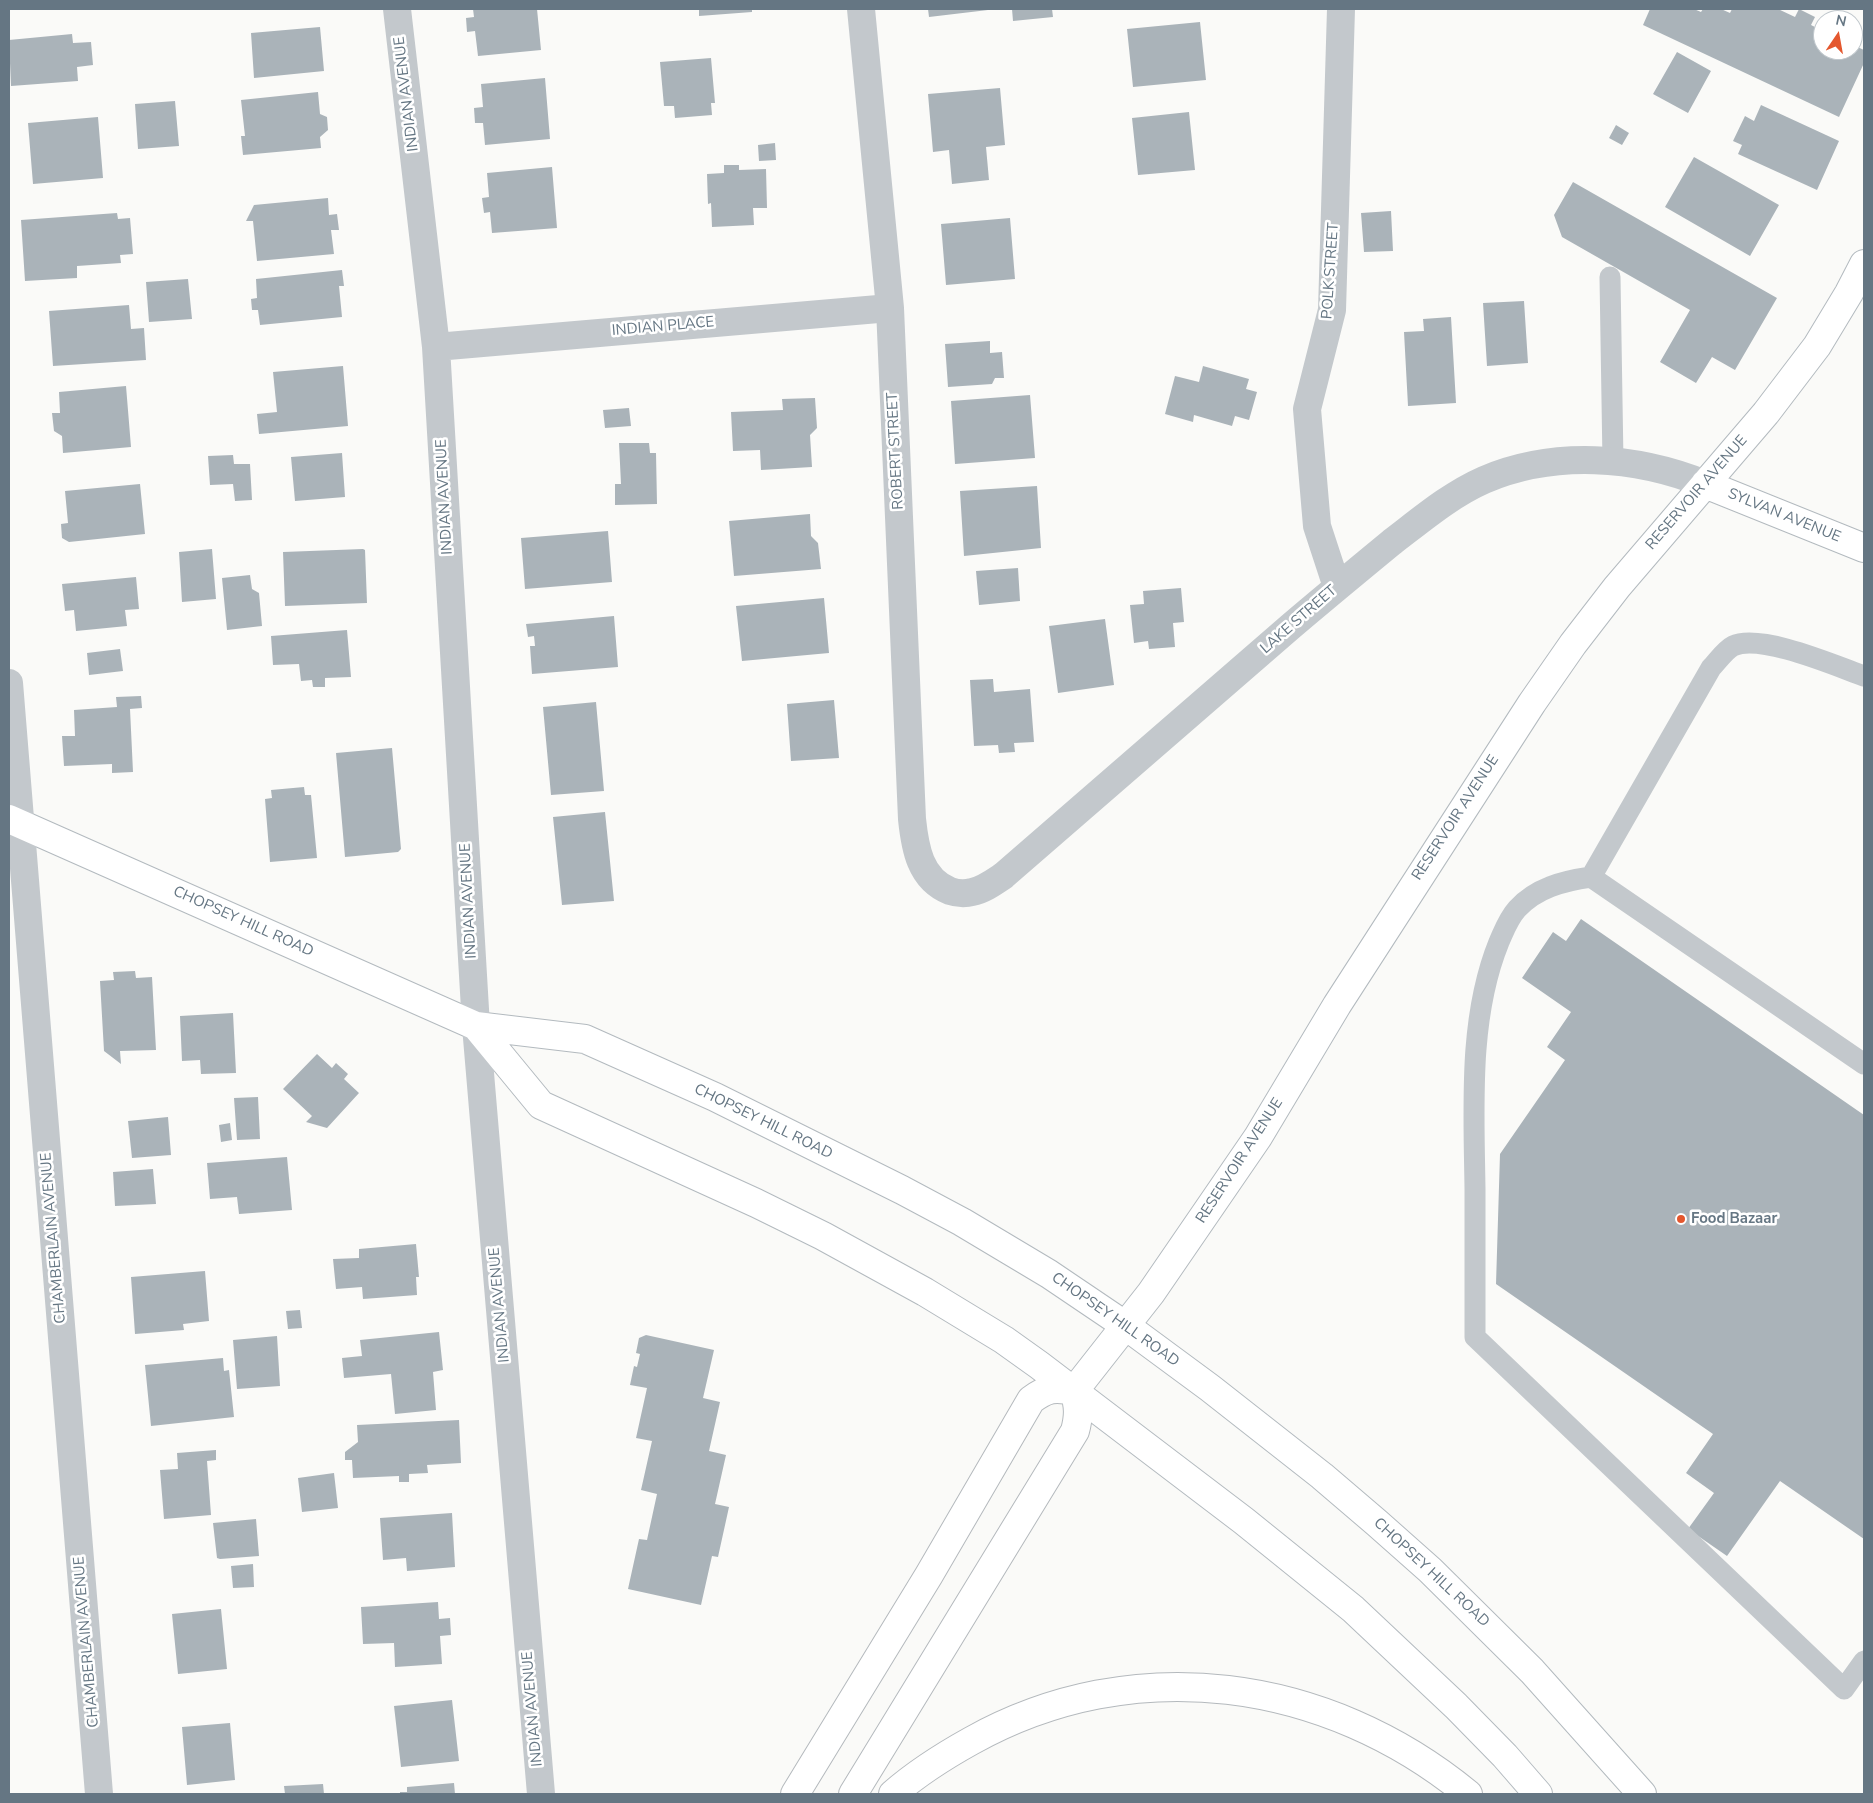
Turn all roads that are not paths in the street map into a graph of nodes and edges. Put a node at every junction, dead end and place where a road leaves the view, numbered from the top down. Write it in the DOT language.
graph roads {
  1 [pos="397,9"];
  2 [pos="861,9"];
  3 [pos="1341,9"];
  4 [pos="1864,264"];
  5 [pos="1610,277"];
  6 [pos="890,308"];
  7 [pos="436,347"];
  8 [pos="1613,462"];
  9 [pos="1705,484"];
  10 [pos="1864,548"];
  11 [pos="1336,587"];
  12 [pos="1864,676"];
  13 [pos="9,682"];
  14 [pos="15,821"];
  15 [pos="1591,877"];
  16 [pos="940,887"];
  17 [pos="476,1026"];
  18 [pos="1864,1064"];
  19 [pos="1126,1326"];
  20 [pos="1074,1391"];
  21 [pos="1864,1661"];
  22 [pos="99,1794"];
  23 [pos="541,1794"];
  24 [pos="795,1794"];
  25 [pos="853,1794"];
  26 [pos="894,1794"];
  27 [pos="1468,1794"];
  28 [pos="1538,1794"];
  29 [pos="1642,1794"];
  1 -- 7 [label="street, INDIAN AVENUE"];
  2 -- 6 [label="street, ROBERT STREET"];
  3 -- 11 [label="street, POLK STREET"];
  4 -- 9 [label="main road, RESERVOIR AVENUE"];
  5 -- 8 [label="lane"];
  6 -- 7 [label="street, INDIAN PLACE"];
  6 -- 16 [label="street, ROBERT STREET"];
  7 -- 17 [label="street, INDIAN AVENUE"];
  8 -- 9 [label="street, LAKE STREET"];
  8 -- 11 [label="street, LAKE STREET"];
  9 -- 10 [label="main road, SYLVAN AVENUE"];
  9 -- 19 [label="main road, RESERVOIR AVENUE"];
  11 -- 16 [label="street, LAKE STREET"];
  12 -- 15 [label="lane"];
  13 -- 14 [label="street, CHAMBERLAIN AVENUE"];
  14 -- 17 [label="main road, CHOPSEY HILL ROAD"];
  14 -- 22 [label="street, CHAMBERLAIN AVENUE"];
  15 -- 18 [label="lane"];
  15 -- 21 [label="lane"];
  17 -- 19 [label="main road, CHOPSEY HILL ROAD"];
  17 -- 20 [label="main road, CHOPSEY HILL ROAD"];
  17 -- 23 [label="street, INDIAN AVENUE"];
  19 -- 20 [label="main road, RESERVOIR AVENUE"];
  19 -- 29 [label="main road, CHOPSEY HILL ROAD"];
  20 -- 24 [label="main road"];
  20 -- 25 [label="main road"];
  20 -- 28 [label="main road, CHOPSEY HILL ROAD"];
  26 -- 27 [label="main road"];
}
